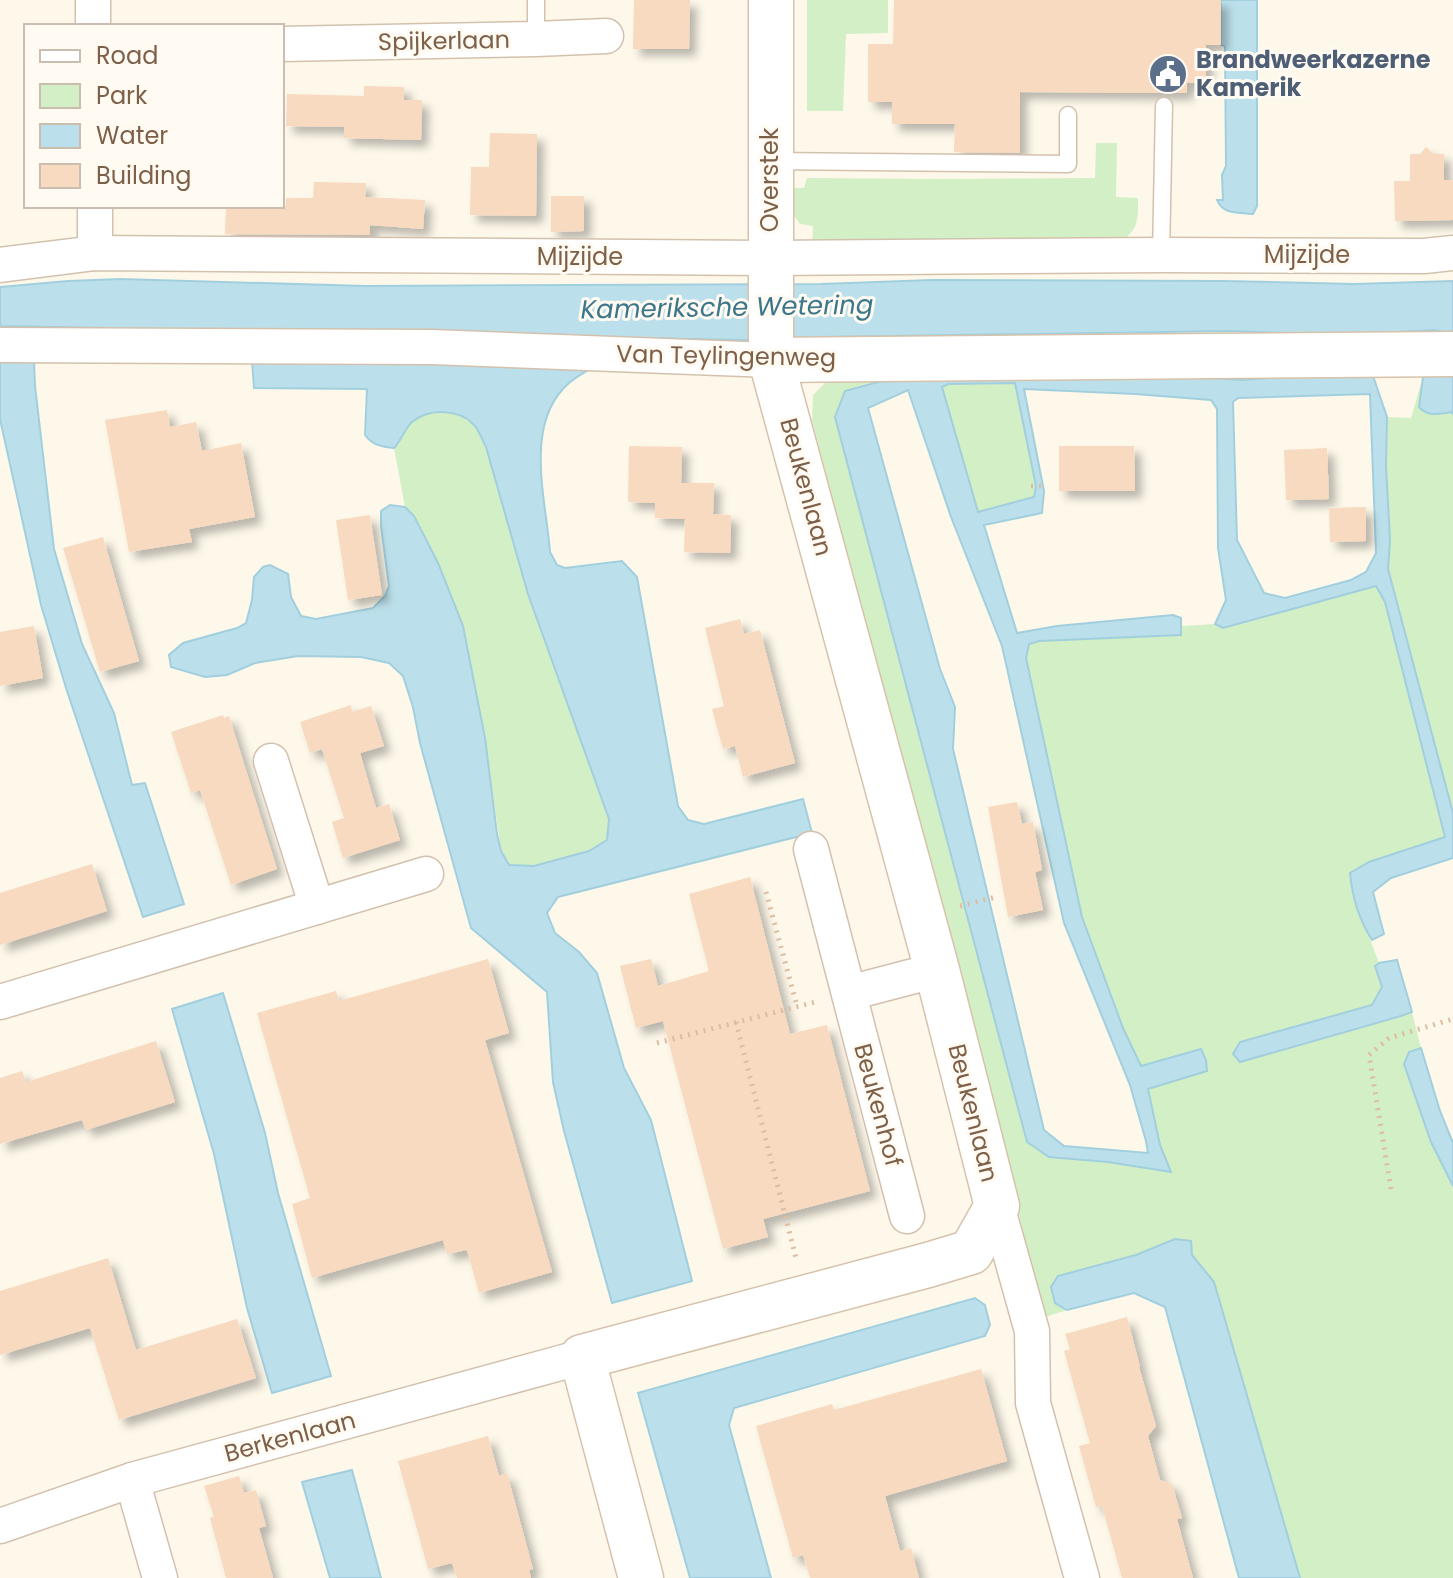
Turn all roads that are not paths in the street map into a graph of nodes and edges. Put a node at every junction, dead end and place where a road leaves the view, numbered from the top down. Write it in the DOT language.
graph roads {
  1 [pos="93,0"];
  2 [pos="536,0"];
  3 [pos="771,0"];
  4 [pos="93,24"];
  5 [pos="606,36"];
  6 [pos="536,39"];
  7 [pos="284,44"];
  8 [pos="1164,106"];
  9 [pos="1068,115"];
  10 [pos="770,161"];
  11 [pos="95,208"];
  12 [pos="95,253"];
  13 [pos="1453,253"];
  14 [pos="1161,255"];
  15 [pos="771,264"];
  16 [pos="0,265"];
  17 [pos="0,345"];
  18 [pos="771,352"];
  19 [pos="1453,354"];
  20 [pos="271,761"];
  21 [pos="811,849"];
  22 [pos="426,874"];
  23 [pos="317,907"];
  24 [pos="937,970"];
  25 [pos="849,993"];
  26 [pos="0,1002"];
  27 [pos="997,1206"];
  28 [pos="907,1216"];
  29 [pos="582,1357"];
  30 [pos="132,1480"];
  31 [pos="0,1526"];
  32 [pos="160,1578"];
  33 [pos="641,1578"];
  34 [pos="1082,1578"];
  1 -- 4 [label="street"];
  2 -- 6 [label="lane"];
  3 -- 10 [label="street, Overstek"];
  5 -- 6 [label="street, Spijkerlaan"];
  6 -- 7 [label="street, Spijkerlaan"];
  8 -- 14 [label="lane"];
  9 -- 10 [label="lane"];
  10 -- 15 [label="street, Overstek"];
  11 -- 12 [label="street"];
  12 -- 15 [label="street, Mijzijde"];
  12 -- 16 [label="street, Mijzijde"];
  13 -- 14 [label="street, Mijzijde"];
  14 -- 15 [label="street, Mijzijde"];
  15 -- 18 [label="street, Overstek"];
  17 -- 18 [label="street, Van Teylingenweg"];
  18 -- 19 [label="street, Van Teylingenweg"];
  18 -- 24 [label="street, Beukenlaan"];
  20 -- 23 [label="street"];
  21 -- 25 [label="street, Beukenhof"];
  22 -- 23 [label="street"];
  23 -- 26 [label="street"];
  24 -- 25 [label="street"];
  24 -- 27 [label="street, Beukenlaan"];
  25 -- 28 [label="street, Beukenhof"];
  27 -- 29 [label="street, Beukenlaan"];
  27 -- 34 [label="street"];
  29 -- 30 [label="street, Berkenlaan"];
  29 -- 33 [label="street"];
  30 -- 31 [label="street, Berkenlaan"];
  30 -- 32 [label="street"];
}
